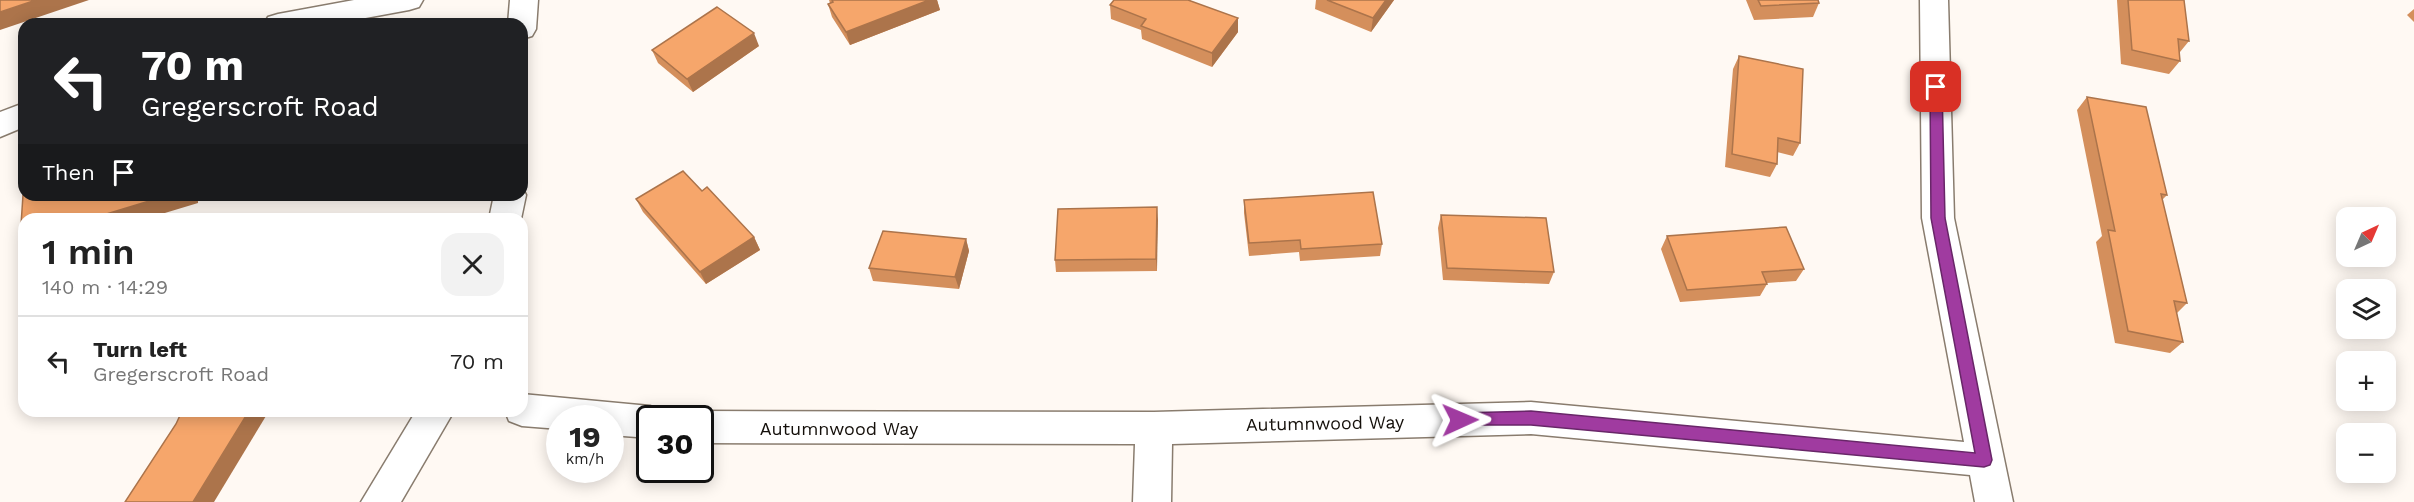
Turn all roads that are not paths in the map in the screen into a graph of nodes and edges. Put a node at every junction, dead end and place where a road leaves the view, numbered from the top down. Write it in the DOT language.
graph roads {
  1 [pos="409,0"];
  2 [pos="524,0"];
  3 [pos="1934,0"];
  4 [pos="311,18"];
  5 [pos="523,18"];
  6 [pos="18,117"];
  7 [pos="0,125"];
  8 [pos="528,411"];
  9 [pos="546,412"];
  10 [pos="432,417"];
  11 [pos="714,427"];
  12 [pos="1154,428"];
  13 [pos="1984,460"];
  14 [pos="380,502"];
  15 [pos="1152,502"];
  16 [pos="1995,502"];
  1 -- 4 [label="street"];
  2 -- 5 [label="street"];
  3 -- 13 [label="street"];
  6 -- 7 [label="street"];
  8 -- 9 [label="street"];
  10 -- 14 [label="street"];
  11 -- 12 [label="street, Autumnwood Way"];
  12 -- 13 [label="street, Autumnwood Way"];
  12 -- 15 [label="street"];
  13 -- 16 [label="street"];
}
